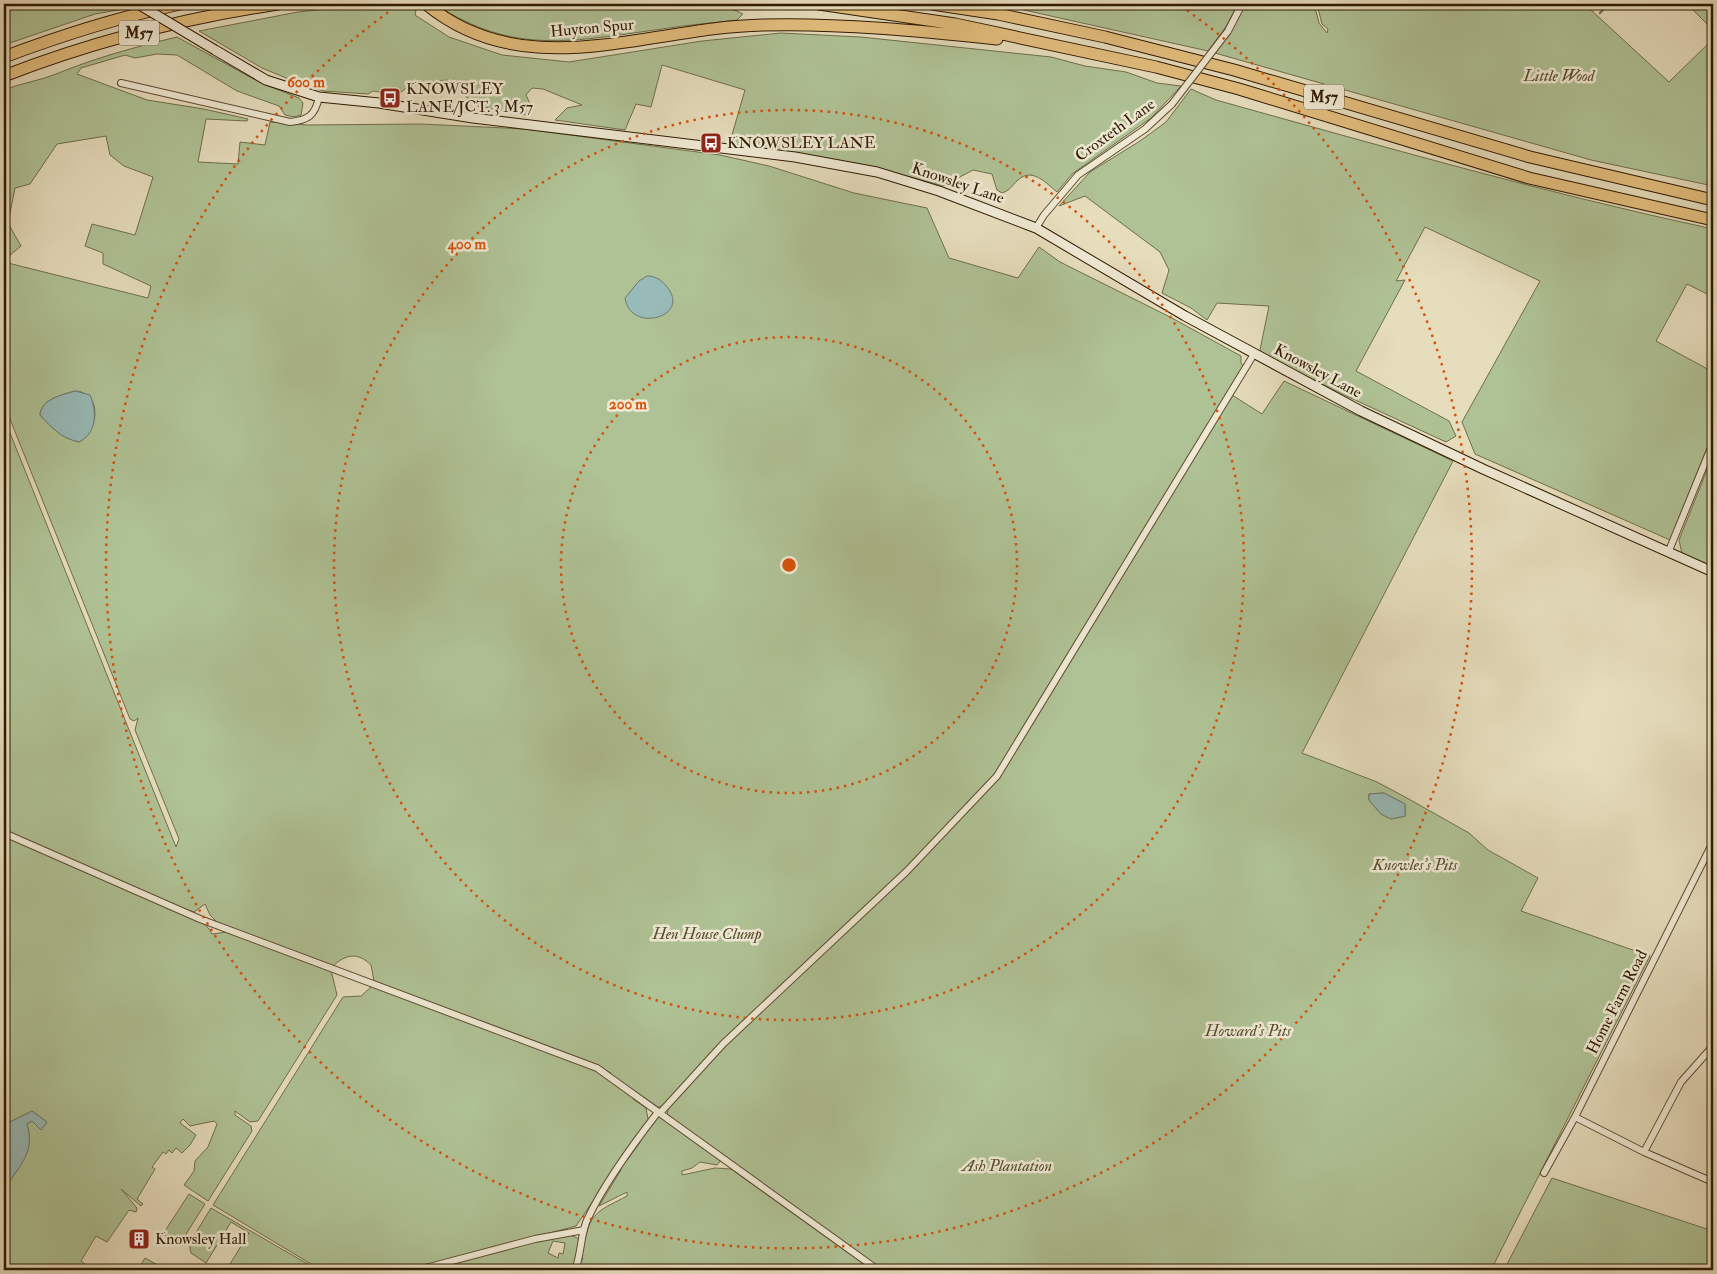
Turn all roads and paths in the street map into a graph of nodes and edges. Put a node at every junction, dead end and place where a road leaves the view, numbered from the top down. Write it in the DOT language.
graph roads {
  1 [pos="138,4"];
  2 [pos="180,4"];
  3 [pos="278,4"];
  4 [pos="426,4"];
  5 [pos="819,4"];
  6 [pos="932,4"];
  7 [pos="1242,4"];
  8 [pos="1069,47"];
  9 [pos="4,56"];
  10 [pos="4,76"];
  11 [pos="122,83"];
  12 [pos="319,97"];
  13 [pos="1713,200"];
  14 [pos="1713,220"];
  15 [pos="1036,228"];
  16 [pos="1254,354"];
  17 [pos="1713,444"];
  18 [pos="1668,553"];
  19 [pos="1713,572"];
  20 [pos="4,833"];
  21 [pos="1713,842"];
  22 [pos="1713,1046"];
  23 [pos="659,1112"];
  24 [pos="1575,1117"];
  25 [pos="1644,1152"];
  26 [pos="1544,1173"];
  27 [pos="1713,1182"];
  28 [pos="584,1230"];
  29 [pos="418,1270"];
  30 [pos="575,1270"];
  31 [pos="878,1270"];
  1 -- 12 [label="main road, Knowsley Lane, bridge"];
  2 -- 9 [label="highway, M57"];
  3 -- 10 [label="highway, M57"];
  4 -- 8 [label="highway, Huyton Spur / M57"];
  5 -- 8 [label="highway, M57"];
  6 -- 13 [label="highway, M57"];
  7 -- 15 [label="street, Croxteth Lane, bridge"];
  8 -- 14 [label="highway, M57"];
  11 -- 12 [label="street"];
  12 -- 15 [label="main road, Knowsley Lane"];
  15 -- 16 [label="main road, Knowsley Lane"];
  16 -- 18 [label="main road, Knowsley Lane"];
  16 -- 23 [label="street"];
  17 -- 18 [label="street"];
  18 -- 19 [label="main road, Knowsley Lane"];
  20 -- 23 [label="street"];
  21 -- 24 [label="street, Home Farm Road"];
  22 -- 25 [label="street"];
  23 -- 28 [label="street"];
  23 -- 31 [label="street"];
  24 -- 25 [label="street"];
  24 -- 26 [label="street, Home Farm Road"];
  25 -- 27 [label="street"];
  28 -- 29 [label="street"];
  28 -- 30 [label="street"];
}
